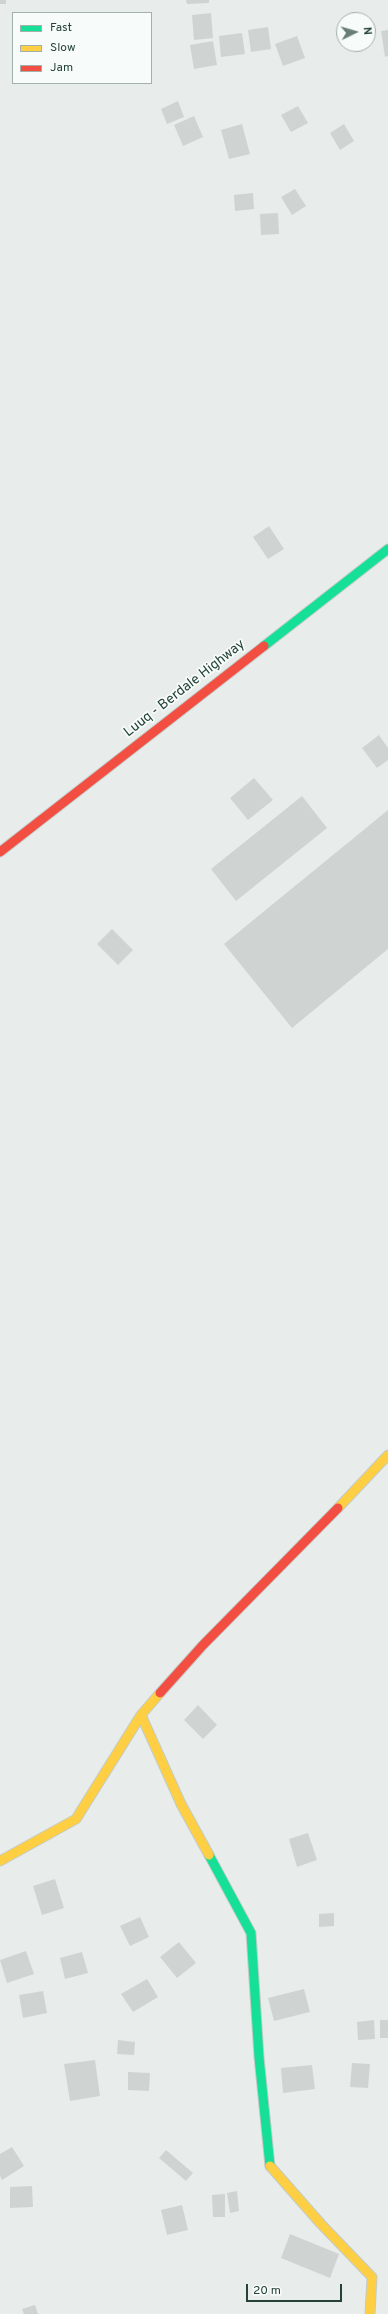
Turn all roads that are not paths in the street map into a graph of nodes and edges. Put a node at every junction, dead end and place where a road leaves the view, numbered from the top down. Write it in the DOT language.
graph roads {
  1 [pos="388,549"];
  2 [pos="0,852"];
  3 [pos="388,1455"];
  4 [pos="141,1715"];
  5 [pos="0,1860"];
  6 [pos="370,2314"];
  1 -- 2 [label="street, Luuq - Berdale Highway"];
  3 -- 4 [label="street"];
  4 -- 5 [label="street"];
  4 -- 6 [label="street"];
}
